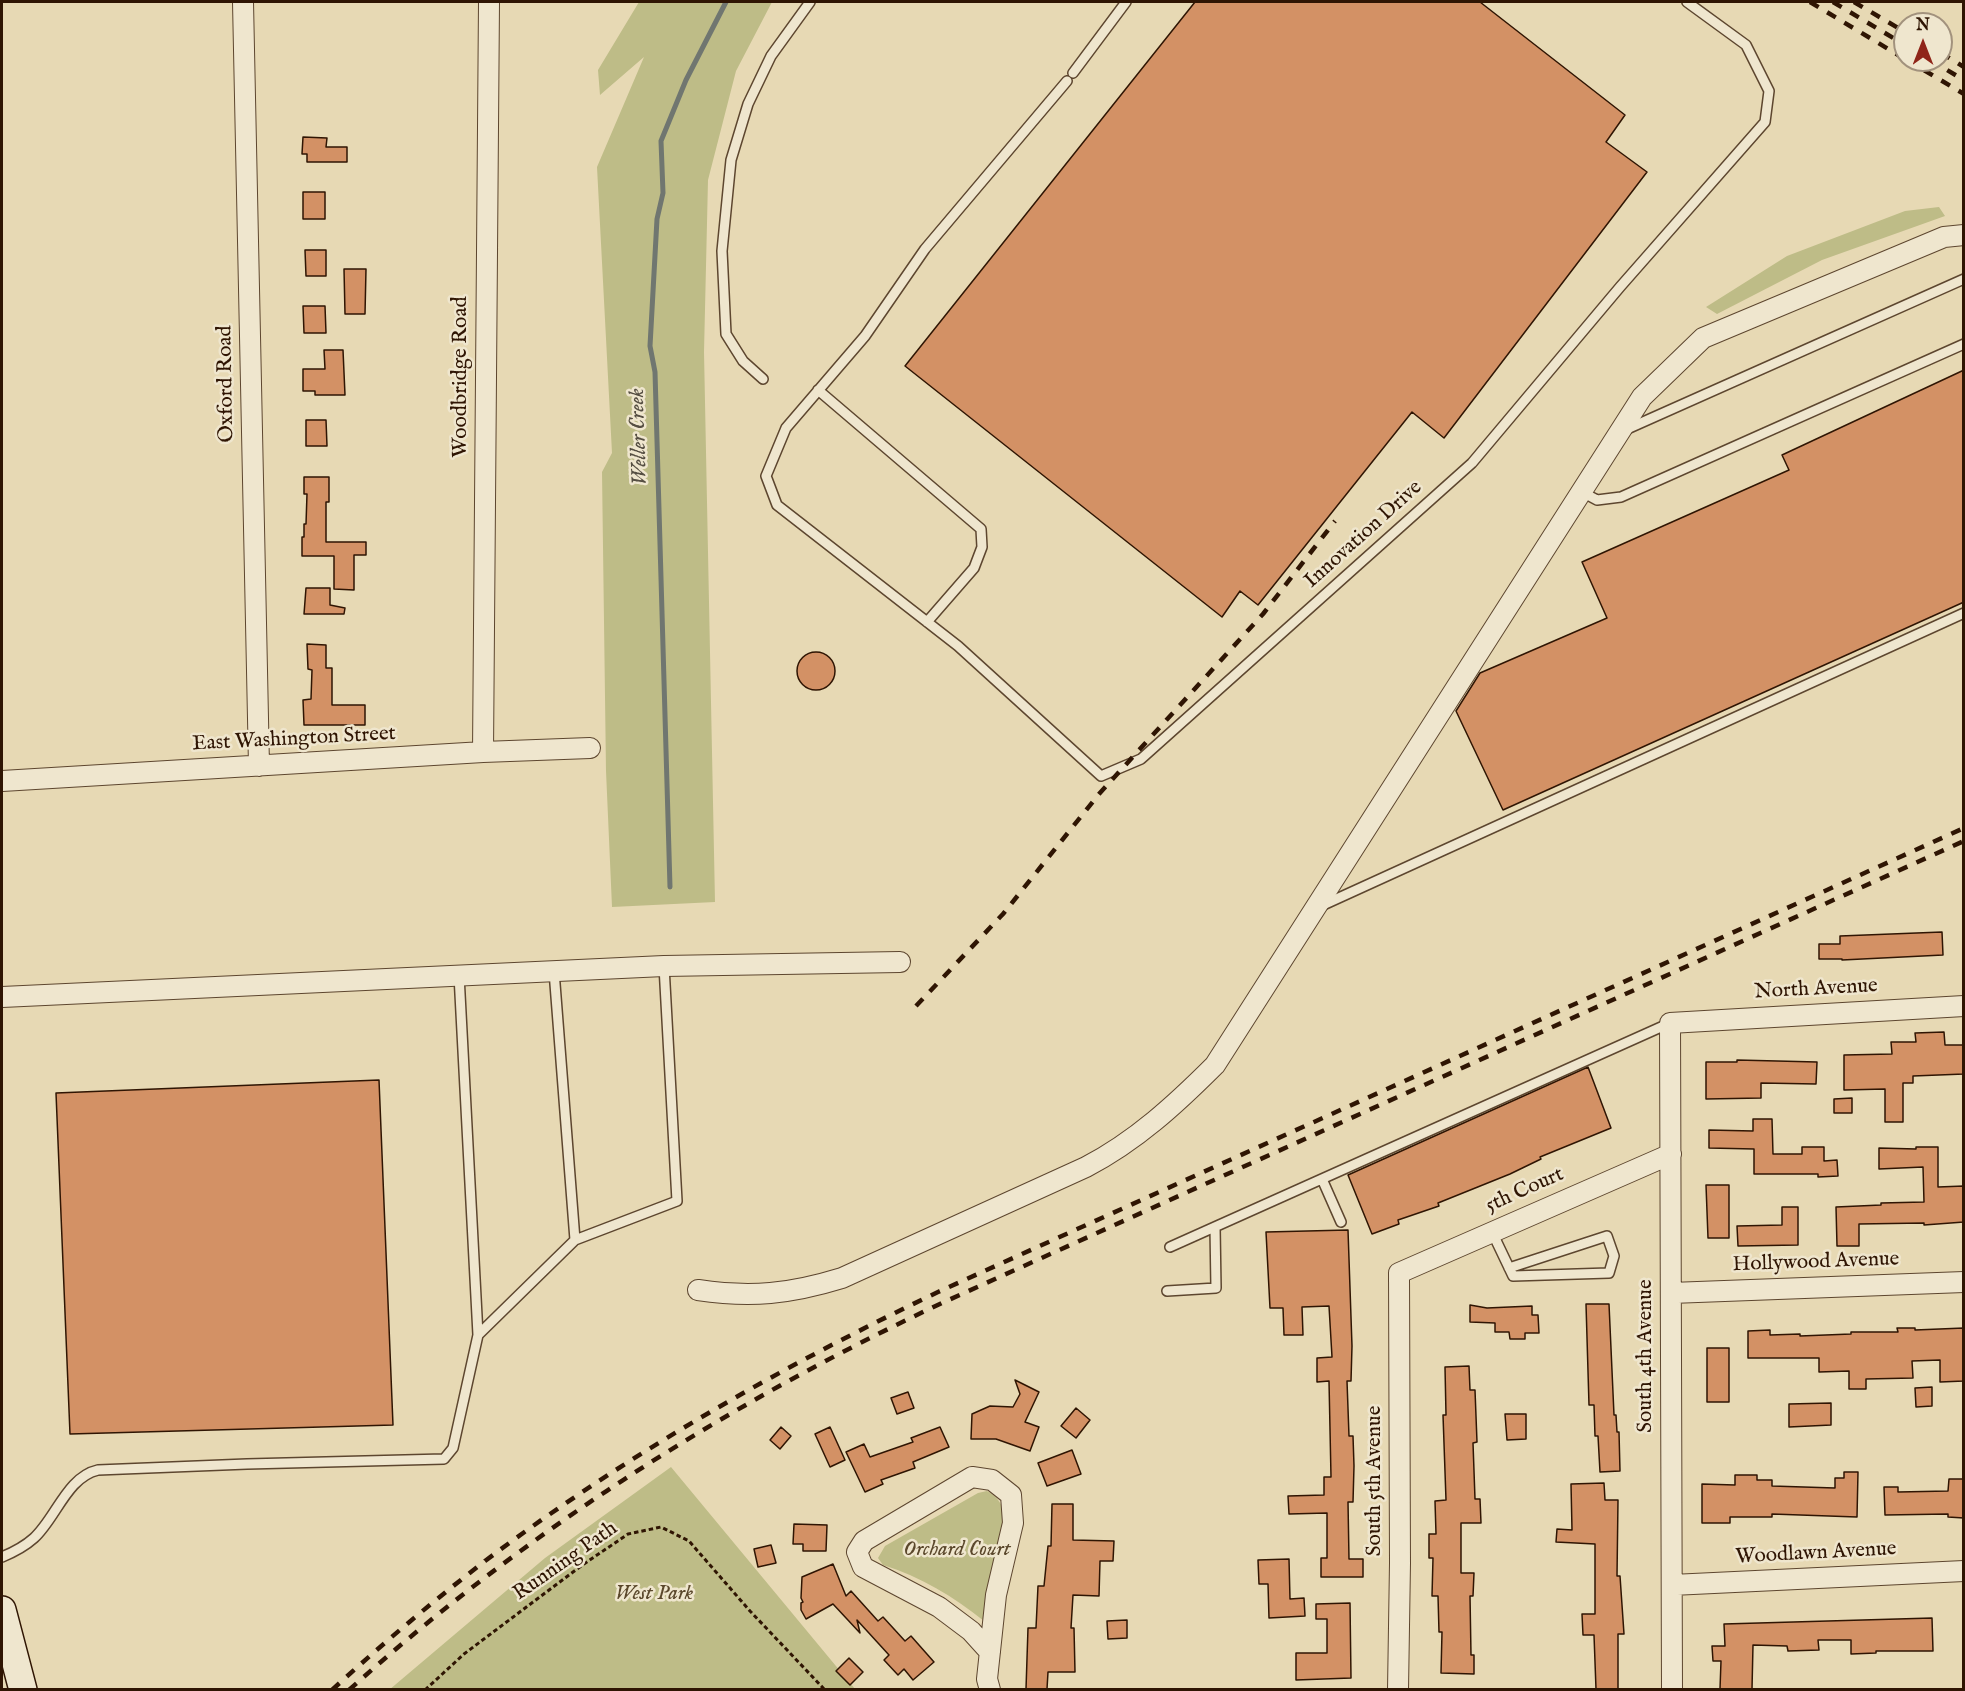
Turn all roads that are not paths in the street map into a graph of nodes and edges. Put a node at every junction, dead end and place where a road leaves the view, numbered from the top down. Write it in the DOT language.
graph roads {
  1 [pos="243,2"];
  2 [pos="489,2"];
  3 [pos="810,2"];
  4 [pos="1126,2"];
  5 [pos="1687,2"];
  6 [pos="1964,235"];
  7 [pos="1964,279"];
  8 [pos="1964,344"];
  9 [pos="763,379"];
  10 [pos="818,390"];
  11 [pos="1620,432"];
  12 [pos="1582,492"];
  13 [pos="1964,613"];
  14 [pos="927,622"];
  15 [pos="590,748"];
  16 [pos="483,752"];
  17 [pos="259,766"];
  18 [pos="2,781"];
  19 [pos="1314,909"];
  20 [pos="900,962"];
  21 [pos="664,966"];
  22 [pos="554,971"];
  23 [pos="459,975"];
  24 [pos="2,997"];
  25 [pos="1964,1006"];
  26 [pos="1670,1023"];
  27 [pos="1671,1154"];
  28 [pos="1322,1179"];
  29 [pos="1341,1222"];
  30 [pos="1215,1227"];
  31 [pos="1492,1232"];
  32 [pos="575,1240"];
  33 [pos="1170,1247"];
  34 [pos="1509,1268"];
  35 [pos="1399,1273"];
  36 [pos="1964,1282"];
  37 [pos="698,1290"];
  38 [pos="1167,1290"];
  39 [pos="1671,1293"];
  40 [pos="478,1335"];
  41 [pos="2,1557"];
  42 [pos="1964,1571"];
  43 [pos="1672,1585"];
  44 [pos="2,1610"];
  45 [pos="6,1643"];
  46 [pos="990,1652"];
  47 [pos="23,1689"];
  48 [pos="990,1689"];
  49 [pos="1398,1689"];
  50 [pos="1672,1689"];
  1 -- 17 [label="street, Oxford Road"];
  2 -- 16 [label="street, Woodbridge Road"];
  3 -- 9 [label="lane"];
  4 -- 10 [label="lane"];
  5 -- 14 [label="lane, Innovation Drive"];
  6 -- 11 [label="street"];
  7 -- 11 [label="lane"];
  8 -- 12 [label="lane"];
  10 -- 14 [label="lane"];
  10 -- 14 [label="lane"];
  11 -- 12 [label="street"];
  12 -- 19 [label="street"];
  13 -- 19 [label="lane"];
  15 -- 16 [label="street, East Washington Street"];
  16 -- 17 [label="street, East Washington Street"];
  17 -- 18 [label="street, East Washington Street"];
  19 -- 37 [label="street"];
  20 -- 21 [label="street"];
  21 -- 22 [label="street"];
  21 -- 32 [label="lane"];
  22 -- 23 [label="street"];
  22 -- 32 [label="lane"];
  23 -- 24 [label="street"];
  23 -- 40 [label="lane"];
  25 -- 26 [label="street, North Avenue"];
  26 -- 27 [label="street, South 4th Avenue"];
  26 -- 28 [label="lane"];
  27 -- 31 [label="street, 5th Court"];
  27 -- 39 [label="street, South 4th Avenue"];
  28 -- 29 [label="lane"];
  28 -- 30 [label="lane"];
  30 -- 33 [label="lane"];
  30 -- 38 [label="lane"];
  31 -- 34 [label="lane"];
  31 -- 35 [label="street, 5th Court"];
  32 -- 40 [label="lane"];
  34 -- 34 [label="lane"];
  35 -- 49 [label="street, South 5th Avenue"];
  36 -- 39 [label="street, Hollywood Avenue"];
  39 -- 43 [label="street, South 4th Avenue"];
  40 -- 41 [label="lane"];
  42 -- 43 [label="street, Woodlawn Avenue"];
  43 -- 50 [label="street, South 4th Avenue"];
  44 -- 45 [label="main road"];
  45 -- 47 [label="main road"];
  46 -- 46 [label="street"];
  46 -- 48 [label="street"];
}
